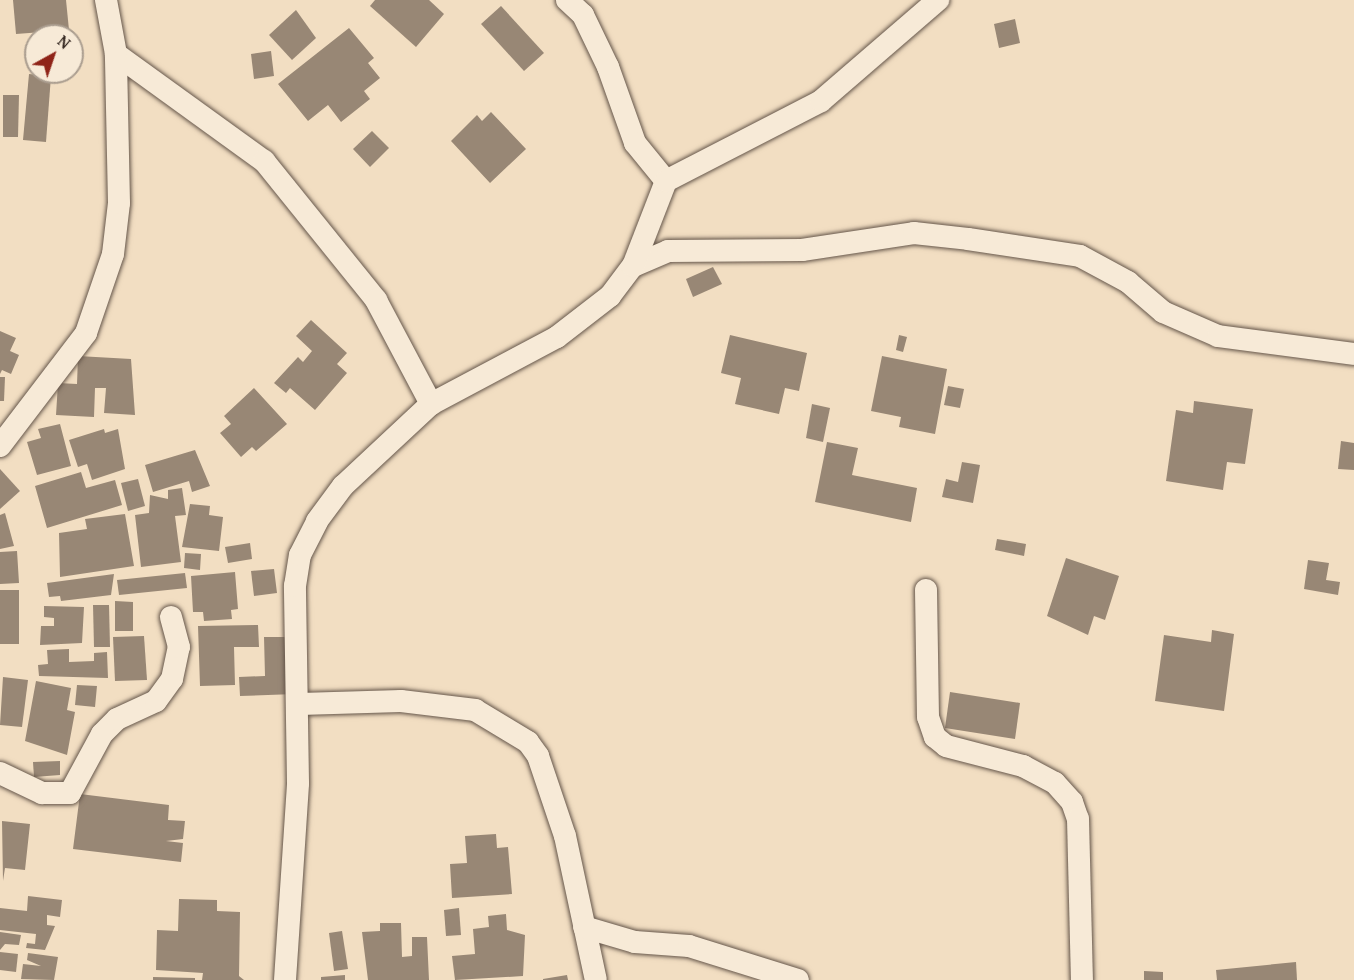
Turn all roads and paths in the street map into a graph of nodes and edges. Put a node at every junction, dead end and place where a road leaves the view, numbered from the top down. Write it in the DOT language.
graph roads {
  1 [pos="106,0"];
  2 [pos="567,0"];
  3 [pos="938,0"];
  4 [pos="116,54"];
  5 [pos="666,181"];
  6 [pos="633,266"];
  7 [pos="1354,354"];
  8 [pos="431,404"];
  9 [pos="0,446"];
  10 [pos="926,590"];
  11 [pos="171,617"];
  12 [pos="300,704"];
  13 [pos="0,773"];
  14 [pos="584,927"];
  15 [pos="285,980"];
  16 [pos="596,980"];
  17 [pos="798,980"];
  18 [pos="1082,980"];
  1 -- 4 [label="street"];
  2 -- 5 [label="street"];
  3 -- 5 [label="street"];
  4 -- 8 [label="street"];
  4 -- 9 [label="street"];
  5 -- 6 [label="street"];
  6 -- 7 [label="street"];
  6 -- 8 [label="street"];
  8 -- 12 [label="street"];
  10 -- 18 [label="street"];
  11 -- 13 [label="street"];
  12 -- 14 [label="street"];
  12 -- 15 [label="street"];
  14 -- 16 [label="street"];
  14 -- 17 [label="street"];
}
